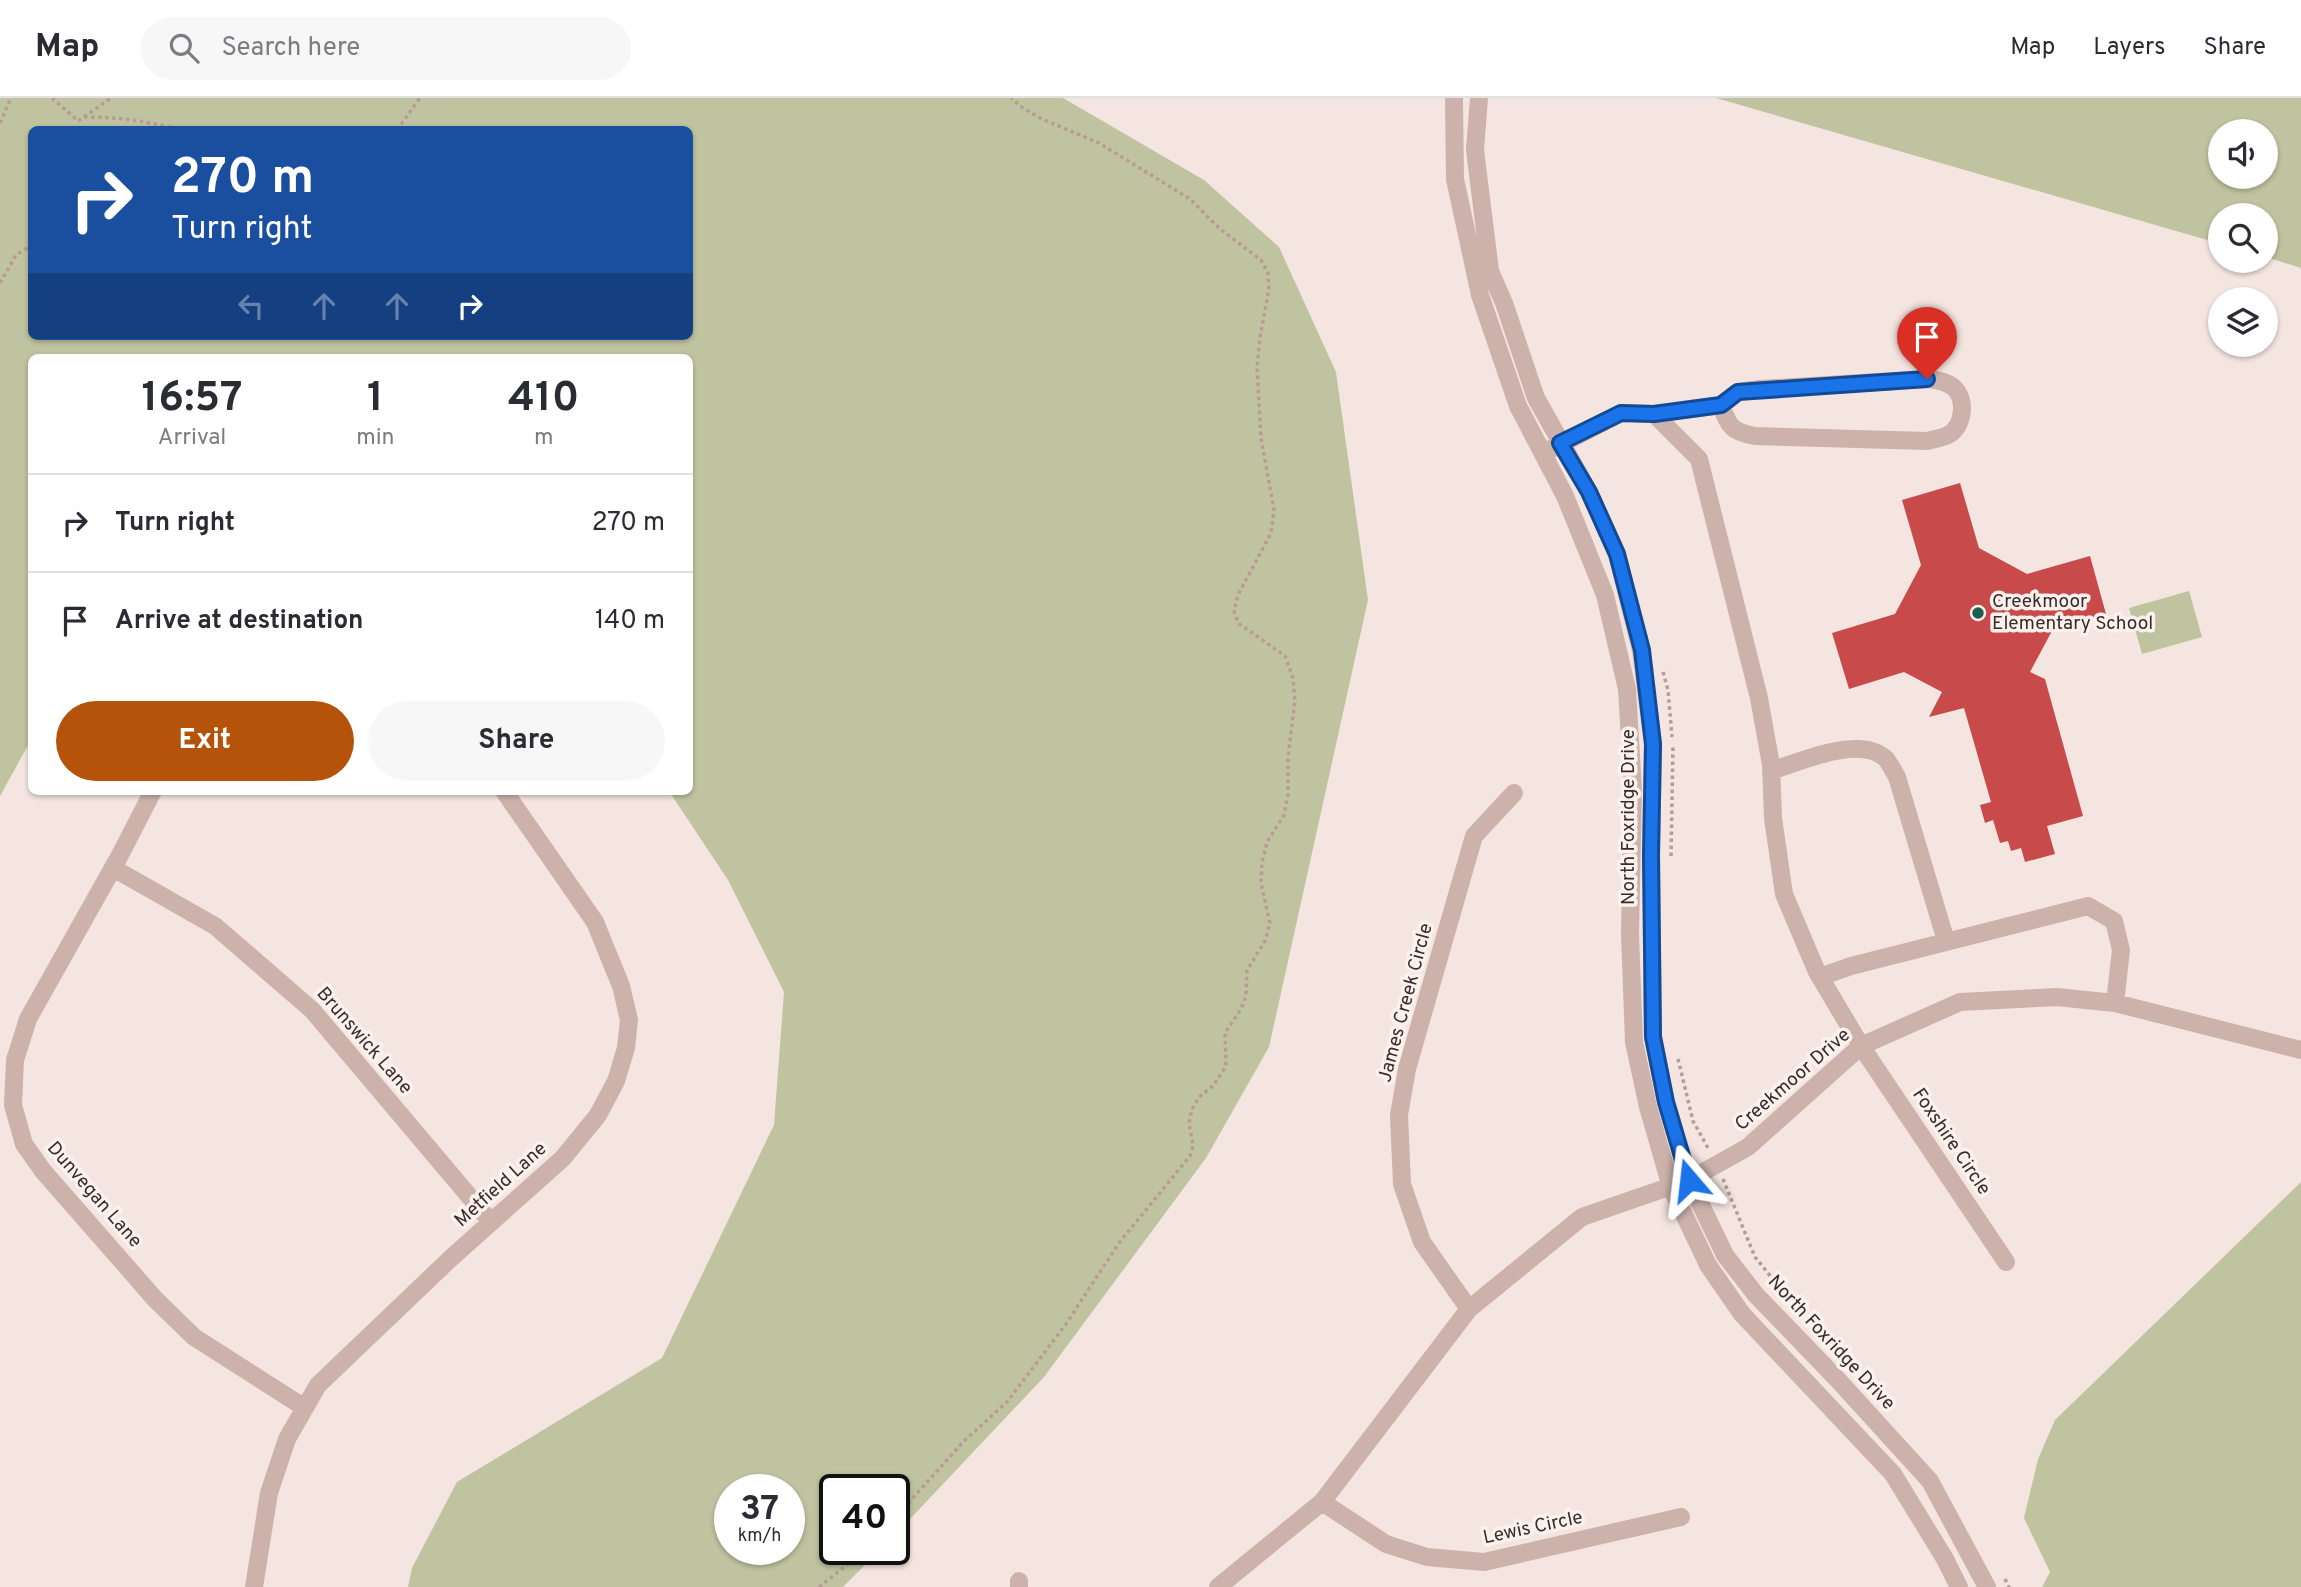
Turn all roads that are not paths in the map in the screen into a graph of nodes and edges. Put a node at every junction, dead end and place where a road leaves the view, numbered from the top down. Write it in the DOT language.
graph roads {
  1 [pos="1454,98"];
  2 [pos="1479,98"];
  3 [pos="1721,405"];
  4 [pos="1654,414"];
  5 [pos="1560,443"];
  6 [pos="1544,454"];
  7 [pos="1771,771"];
  8 [pos="1514,793"];
  9 [pos="151,795"];
  10 [pos="507,795"];
  11 [pos="113,868"];
  12 [pos="1946,941"];
  13 [pos="1820,978"];
  14 [pos="2115,1003"];
  15 [pos="1861,1046"];
  16 [pos="2301,1050"];
  17 [pos="1689,1180"];
  18 [pos="1671,1187"];
  19 [pos="491,1222"];
  20 [pos="2006,1262"];
  21 [pos="1469,1309"];
  22 [pos="305,1408"];
  23 [pos="1322,1502"];
  24 [pos="1681,1517"];
  25 [pos="254,1587"];
  26 [pos="1218,1587"];
  27 [pos="1959,1587"];
  28 [pos="1987,1587"];
  1 -- 6 [label="street, North Foxridge Drive"];
  2 -- 5 [label="street, North Foxridge Drive"];
  3 -- 3 [label="street"];
  3 -- 4 [label="street"];
  4 -- 5 [label="street"];
  4 -- 7 [label="street, Foxshire Circle"];
  5 -- 6 [label="street"];
  5 -- 17 [label="street, North Foxridge Drive"];
  6 -- 18 [label="street, North Foxridge Drive"];
  7 -- 12 [label="street"];
  7 -- 13 [label="street, Foxshire Circle"];
  8 -- 21 [label="street, James Creek Circle"];
  9 -- 11 [label="street, Dunvegan Lane"];
  10 -- 19 [label="street, Metfield Lane"];
  11 -- 19 [label="street, Brunswick Lane"];
  11 -- 22 [label="street, Dunvegan Lane"];
  12 -- 13 [label="street"];
  12 -- 14 [label="street"];
  13 -- 15 [label="street, Foxshire Circle"];
  14 -- 15 [label="street, Creekmoor Drive"];
  14 -- 16 [label="street, Creekmoor Drive"];
  15 -- 17 [label="street, Creekmoor Drive"];
  15 -- 20 [label="street, Foxshire Circle"];
  17 -- 18 [label="street, Creekmoor Drive"];
  17 -- 28 [label="street, North Foxridge Drive"];
  18 -- 21 [label="street, Creekmoor Drive"];
  18 -- 27 [label="street, North Foxridge Drive"];
  19 -- 22 [label="street, Metfield Lane"];
  21 -- 23 [label="street, Creekmoor Drive"];
  22 -- 25 [label="street, Metfield Lane"];
  23 -- 24 [label="street, Lewis Circle"];
  23 -- 26 [label="street, Creekmoor Drive"];
}
